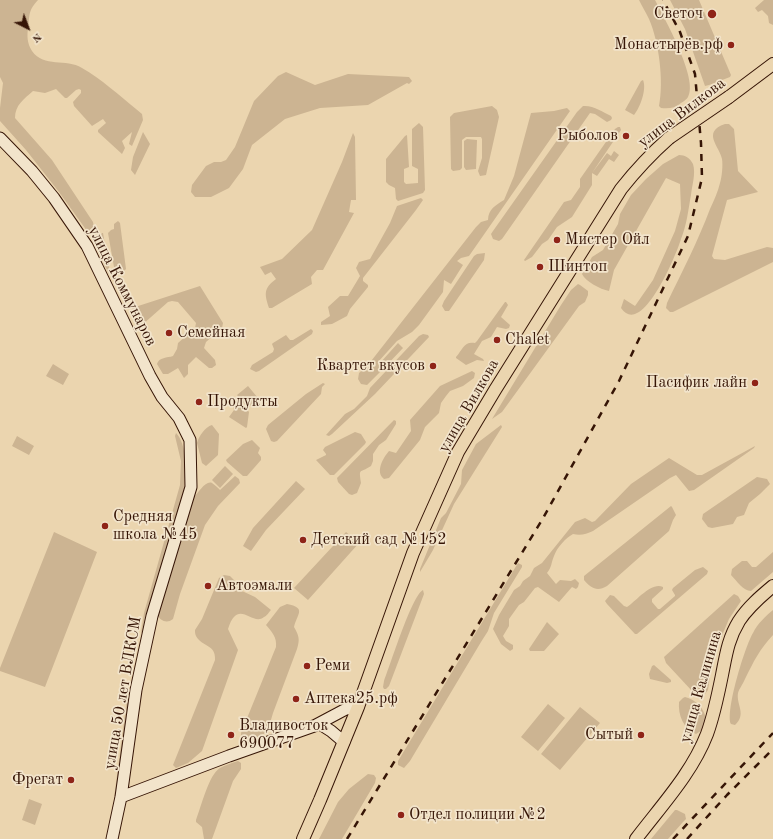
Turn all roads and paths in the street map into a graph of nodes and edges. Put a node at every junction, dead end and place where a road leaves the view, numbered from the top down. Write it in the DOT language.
graph roads {
  1 [pos="773,64"];
  2 [pos="0,138"];
  3 [pos="162,397"];
  4 [pos="773,586"];
  5 [pos="358,706"];
  6 [pos="320,724"];
  7 [pos="344,742"];
  8 [pos="121,797"];
  9 [pos="112,839"];
  10 [pos="303,839"];
  11 [pos="636,839"];
  1 -- 5 [label="main road, улица Вилкова, bridge"];
  2 -- 3 [label="main road, улица Коммунаров"];
  3 -- 8 [label="main road, улица 50 лет ВЛКСМ"];
  4 -- 11 [label="main road, улица Калинина"];
  5 -- 6 [label="main road"];
  5 -- 7 [label="main road, улица Вилкова"];
  6 -- 7 [label="main road"];
  6 -- 8 [label="main road"];
  7 -- 10 [label="main road, улица Вилкова"];
  8 -- 9 [label="main road, улица 50 лет ВЛКСМ"];
}
